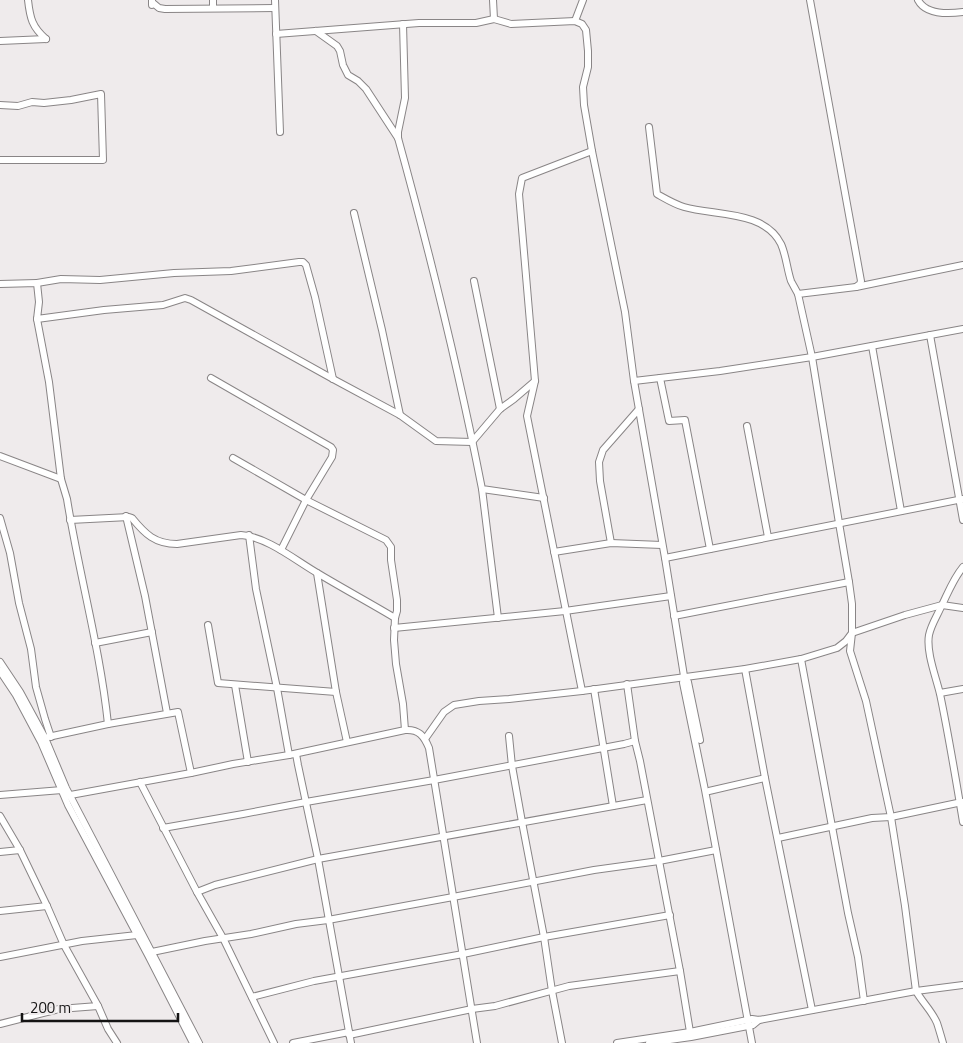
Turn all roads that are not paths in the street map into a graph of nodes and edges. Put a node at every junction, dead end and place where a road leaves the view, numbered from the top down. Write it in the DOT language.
graph roads {
  1 [pos="28,0"];
  2 [pos="152,0"];
  3 [pos="213,0"];
  4 [pos="275,0"];
  5 [pos="493,0"];
  6 [pos="584,0"];
  7 [pos="810,0"];
  8 [pos="918,0"];
  9 [pos="213,8"];
  10 [pos="274,8"];
  11 [pos="963,12"];
  12 [pos="494,20"];
  13 [pos="575,21"];
  14 [pos="403,24"];
  15 [pos="316,31"];
  16 [pos="276,34"];
  17 [pos="0,41"];
  18 [pos="0,105"];
  19 [pos="649,127"];
  20 [pos="280,132"];
  21 [pos="398,138"];
  22 [pos="592,151"];
  23 [pos="0,160"];
  24 [pos="354,214"];
  25 [pos="963,265"];
  26 [pos="474,281"];
  27 [pos="37,283"];
  28 [pos="0,284"];
  29 [pos="856,287"];
  30 [pos="798,294"];
  31 [pos="37,320"];
  32 [pos="963,329"];
  33 [pos="930,335"];
  34 [pos="872,346"];
  35 [pos="812,357"];
  36 [pos="211,378"];
  37 [pos="660,378"];
  38 [pos="332,379"];
  39 [pos="535,381"];
  40 [pos="634,381"];
  41 [pos="500,408"];
  42 [pos="639,409"];
  43 [pos="400,415"];
  44 [pos="747,426"];
  45 [pos="472,442"];
  46 [pos="0,456"];
  47 [pos="233,458"];
  48 [pos="61,479"];
  49 [pos="482,489"];
  50 [pos="544,498"];
  51 [pos="962,499"];
  52 [pos="306,500"];
  53 [pos="901,512"];
  54 [pos="126,516"];
  55 [pos="0,518"];
  56 [pos="70,520"];
  57 [pos="963,520"];
  58 [pos="839,523"];
  59 [pos="249,535"];
  60 [pos="768,537"];
  61 [pos="612,542"];
  62 [pos="662,544"];
  63 [pos="710,549"];
  64 [pos="281,550"];
  65 [pos="554,552"];
  66 [pos="665,558"];
  67 [pos="963,567"];
  68 [pos="317,573"];
  69 [pos="849,582"];
  70 [pos="671,596"];
  71 [pos="942,605"];
  72 [pos="963,608"];
  73 [pos="565,611"];
  74 [pos="674,616"];
  75 [pos="395,618"];
  76 [pos="498,618"];
  77 [pos="208,625"];
  78 [pos="394,628"];
  79 [pos="152,632"];
  80 [pos="852,634"];
  81 [pos="95,643"];
  82 [pos="801,659"];
  83 [pos="0,662"];
  84 [pos="745,668"];
  85 [pos="0,670"];
  86 [pos="684,676"];
  87 [pos="627,684"];
  88 [pos="235,685"];
  89 [pos="277,688"];
  90 [pos="594,689"];
  91 [pos="963,689"];
  92 [pos="582,691"];
  93 [pos="336,692"];
  94 [pos="940,694"];
  95 [pos="167,713"];
  96 [pos="108,724"];
  97 [pos="405,730"];
  98 [pos="509,736"];
  99 [pos="48,737"];
  100 [pos="425,739"];
  101 [pos="635,741"];
  102 [pos="347,742"];
  103 [pos="604,748"];
  104 [pos="293,754"];
  105 [pos="248,762"];
  106 [pos="512,766"];
  107 [pos="191,773"];
  108 [pos="765,778"];
  109 [pos="434,780"];
  110 [pos="140,782"];
  111 [pos="709,791"];
  112 [pos="65,794"];
  113 [pos="0,795"];
  114 [pos="647,800"];
  115 [pos="306,802"];
  116 [pos="961,802"];
  117 [pos="613,806"];
  118 [pos="0,816"];
  119 [pos="891,817"];
  120 [pos="522,822"];
  121 [pos="963,822"];
  122 [pos="832,826"];
  123 [pos="164,828"];
  124 [pos="444,836"];
  125 [pos="778,838"];
  126 [pos="20,850"];
  127 [pos="716,850"];
  128 [pos="0,852"];
  129 [pos="318,859"];
  130 [pos="659,861"];
  131 [pos="534,882"];
  132 [pos="197,892"];
  133 [pos="453,897"];
  134 [pos="47,906"];
  135 [pos="0,911"];
  136 [pos="670,915"];
  137 [pos="328,920"];
  138 [pos="137,935"];
  139 [pos="544,937"];
  140 [pos="222,938"];
  141 [pos="64,945"];
  142 [pos="152,952"];
  143 [pos="463,954"];
  144 [pos="0,957"];
  145 [pos="680,971"];
  146 [pos="339,976"];
  147 [pos="963,985"];
  148 [pos="552,990"];
  149 [pos="916,991"];
  150 [pos="252,997"];
  151 [pos="864,1001"];
  152 [pos="98,1006"];
  153 [pos="472,1009"];
  154 [pos="812,1010"];
  155 [pos="752,1022"];
  156 [pos="0,1024"];
  157 [pos="349,1034"];
  158 [pos="691,1037"];
  159 [pos="117,1043"];
  160 [pos="192,1043"];
  161 [pos="199,1043"];
  162 [pos="274,1043"];
  163 [pos="293,1043"];
  164 [pos="351,1043"];
  165 [pos="477,1043"];
  166 [pos="562,1043"];
  167 [pos="617,1043"];
  168 [pos="649,1043"];
  169 [pos="752,1043"];
  170 [pos="756,1043"];
  171 [pos="943,1043"];
  1 -- 17 [label="street"];
  2 -- 9 [label="street"];
  3 -- 9 [label="street"];
  4 -- 10 [label="street"];
  5 -- 12 [label="street"];
  6 -- 13 [label="street"];
  7 -- 29 [label="street"];
  8 -- 11 [label="street"];
  9 -- 10 [label="street"];
  10 -- 16 [label="street"];
  12 -- 13 [label="street"];
  12 -- 14 [label="street"];
  13 -- 22 [label="street"];
  14 -- 15 [label="street"];
  14 -- 21 [label="street"];
  15 -- 16 [label="street"];
  15 -- 21 [label="street"];
  16 -- 20 [label="street"];
  18 -- 23 [label="street"];
  19 -- 30 [label="street"];
  21 -- 45 [label="street"];
  22 -- 39 [label="street"];
  22 -- 40 [label="street"];
  24 -- 43 [label="street"];
  25 -- 29 [label="street"];
  26 -- 41 [label="street"];
  27 -- 28 [label="street"];
  27 -- 31 [label="street"];
  27 -- 38 [label="street"];
  29 -- 30 [label="street"];
  30 -- 35 [label="street"];
  31 -- 38 [label="street"];
  31 -- 48 [label="street"];
  32 -- 33 [label="street"];
  33 -- 34 [label="street"];
  33 -- 51 [label="street"];
  34 -- 35 [label="street"];
  34 -- 53 [label="street"];
  35 -- 37 [label="street"];
  35 -- 58 [label="street"];
  36 -- 52 [label="street"];
  37 -- 40 [label="street"];
  37 -- 63 [label="street"];
  38 -- 43 [label="street"];
  39 -- 41 [label="street"];
  39 -- 50 [label="street"];
  40 -- 42 [label="street"];
  41 -- 45 [label="street"];
  42 -- 61 [label="street"];
  42 -- 62 [label="street"];
  43 -- 45 [label="street"];
  44 -- 60 [label="street"];
  45 -- 49 [label="street"];
  46 -- 48 [label="street"];
  47 -- 52 [label="street"];
  48 -- 56 [label="street"];
  49 -- 50 [label="street"];
  49 -- 76 [label="street"];
  50 -- 65 [label="street"];
  51 -- 53 [label="street"];
  51 -- 57 [label="street"];
  52 -- 64 [label="street"];
  52 -- 75 [label="street"];
  53 -- 58 [label="street"];
  54 -- 56 [label="street"];
  54 -- 59 [label="street"];
  54 -- 79 [label="street"];
  55 -- 99 [label="street"];
  56 -- 81 [label="street"];
  58 -- 60 [label="street"];
  58 -- 69 [label="street"];
  59 -- 64 [label="street"];
  59 -- 89 [label="street"];
  60 -- 63 [label="street"];
  61 -- 62 [label="street"];
  61 -- 65 [label="street"];
  62 -- 66 [label="street"];
  63 -- 66 [label="street"];
  64 -- 68 [label="street"];
  65 -- 73 [label="street"];
  66 -- 70 [label="street"];
  67 -- 71 [label="street"];
  68 -- 75 [label="street"];
  68 -- 93 [label="street"];
  69 -- 74 [label="street"];
  69 -- 80 [label="street"];
  70 -- 73 [label="street"];
  70 -- 74 [label="street"];
  71 -- 72 [label="street"];
  71 -- 80 [label="street"];
  71 -- 94 [label="street"];
  73 -- 76 [label="street"];
  73 -- 92 [label="street"];
  74 -- 86 [label="street"];
  75 -- 78 [label="street"];
  76 -- 78 [label="street"];
  77 -- 88 [label="street"];
  78 -- 97 [label="street"];
  79 -- 81 [label="street"];
  79 -- 95 [label="street"];
  80 -- 82 [label="street"];
  80 -- 119 [label="street"];
  81 -- 96 [label="street"];
  82 -- 84 [label="street"];
  82 -- 122 [label="street"];
  83 -- 99 [label="street"];
  84 -- 86 [label="street"];
  84 -- 108 [label="street"];
  85 -- 112 [label="street"];
  86 -- 87 [label="street"];
  86 -- 111 [label="street"];
  86 -- 127 [label="street"];
  87 -- 90 [label="street"];
  87 -- 101 [label="street"];
  88 -- 89 [label="street"];
  88 -- 105 [label="street"];
  89 -- 93 [label="street"];
  89 -- 104 [label="street"];
  90 -- 92 [label="street"];
  90 -- 103 [label="street"];
  91 -- 94 [label="street"];
  92 -- 100 [label="street"];
  93 -- 102 [label="street"];
  94 -- 116 [label="street"];
  95 -- 96 [label="street"];
  95 -- 107 [label="street"];
  96 -- 99 [label="street"];
  97 -- 100 [label="street"];
  97 -- 102 [label="street"];
  98 -- 106 [label="street"];
  99 -- 112 [label="street"];
  100 -- 109 [label="street"];
  101 -- 103 [label="street"];
  101 -- 114 [label="street"];
  102 -- 104 [label="street"];
  103 -- 106 [label="street"];
  103 -- 117 [label="street"];
  104 -- 105 [label="street"];
  104 -- 115 [label="street"];
  105 -- 107 [label="street"];
  106 -- 109 [label="street"];
  106 -- 120 [label="street"];
  107 -- 110 [label="street"];
  108 -- 111 [label="street"];
  108 -- 125 [label="street"];
  109 -- 115 [label="street"];
  109 -- 124 [label="street"];
  110 -- 112 [label="street"];
  110 -- 123 [label="street"];
  111 -- 155 [label="street"];
  112 -- 113 [label="street"];
  112 -- 138 [label="street"];
  112 -- 142 [label="street"];
  114 -- 117 [label="street"];
  114 -- 130 [label="street"];
  115 -- 123 [label="street"];
  115 -- 129 [label="street"];
  116 -- 119 [label="street"];
  116 -- 121 [label="street"];
  117 -- 120 [label="street"];
  118 -- 126 [label="street"];
  119 -- 122 [label="street"];
  119 -- 149 [label="street"];
  120 -- 124 [label="street"];
  120 -- 131 [label="street"];
  122 -- 125 [label="street"];
  122 -- 151 [label="street"];
  123 -- 132 [label="street"];
  124 -- 129 [label="street"];
  124 -- 133 [label="street"];
  125 -- 154 [label="street"];
  126 -- 128 [label="street"];
  126 -- 134 [label="street"];
  127 -- 130 [label="street"];
  127 -- 155 [label="street"];
  129 -- 132 [label="street"];
  129 -- 137 [label="street"];
  130 -- 131 [label="street"];
  130 -- 136 [label="street"];
  131 -- 133 [label="street"];
  131 -- 139 [label="street"];
  132 -- 140 [label="street"];
  133 -- 137 [label="street"];
  133 -- 143 [label="street"];
  134 -- 135 [label="street"];
  134 -- 141 [label="street"];
  136 -- 139 [label="street"];
  136 -- 145 [label="street"];
  137 -- 140 [label="street"];
  137 -- 146 [label="street"];
  138 -- 141 [label="street"];
  138 -- 160 [label="street"];
  139 -- 143 [label="street"];
  139 -- 148 [label="street"];
  140 -- 142 [label="street"];
  140 -- 150 [label="street"];
  141 -- 144 [label="street"];
  141 -- 152 [label="street"];
  142 -- 161 [label="street"];
  143 -- 146 [label="street"];
  143 -- 153 [label="street"];
  145 -- 148 [label="street"];
  145 -- 158 [label="street"];
  146 -- 150 [label="street"];
  146 -- 157 [label="street"];
  147 -- 149 [label="street"];
  148 -- 153 [label="street"];
  148 -- 166 [label="street"];
  149 -- 151 [label="street"];
  149 -- 171 [label="street"];
  150 -- 162 [label="street"];
  151 -- 154 [label="street"];
  152 -- 156 [label="street"];
  152 -- 159 [label="street"];
  153 -- 157 [label="street"];
  153 -- 165 [label="street"];
  154 -- 155 [label="street"];
  155 -- 158 [label="street"];
  155 -- 169 [label="street"];
  155 -- 170 [label="street"];
  157 -- 163 [label="street"];
  157 -- 164 [label="street"];
  158 -- 167 [label="street"];
  158 -- 168 [label="street"];
}
